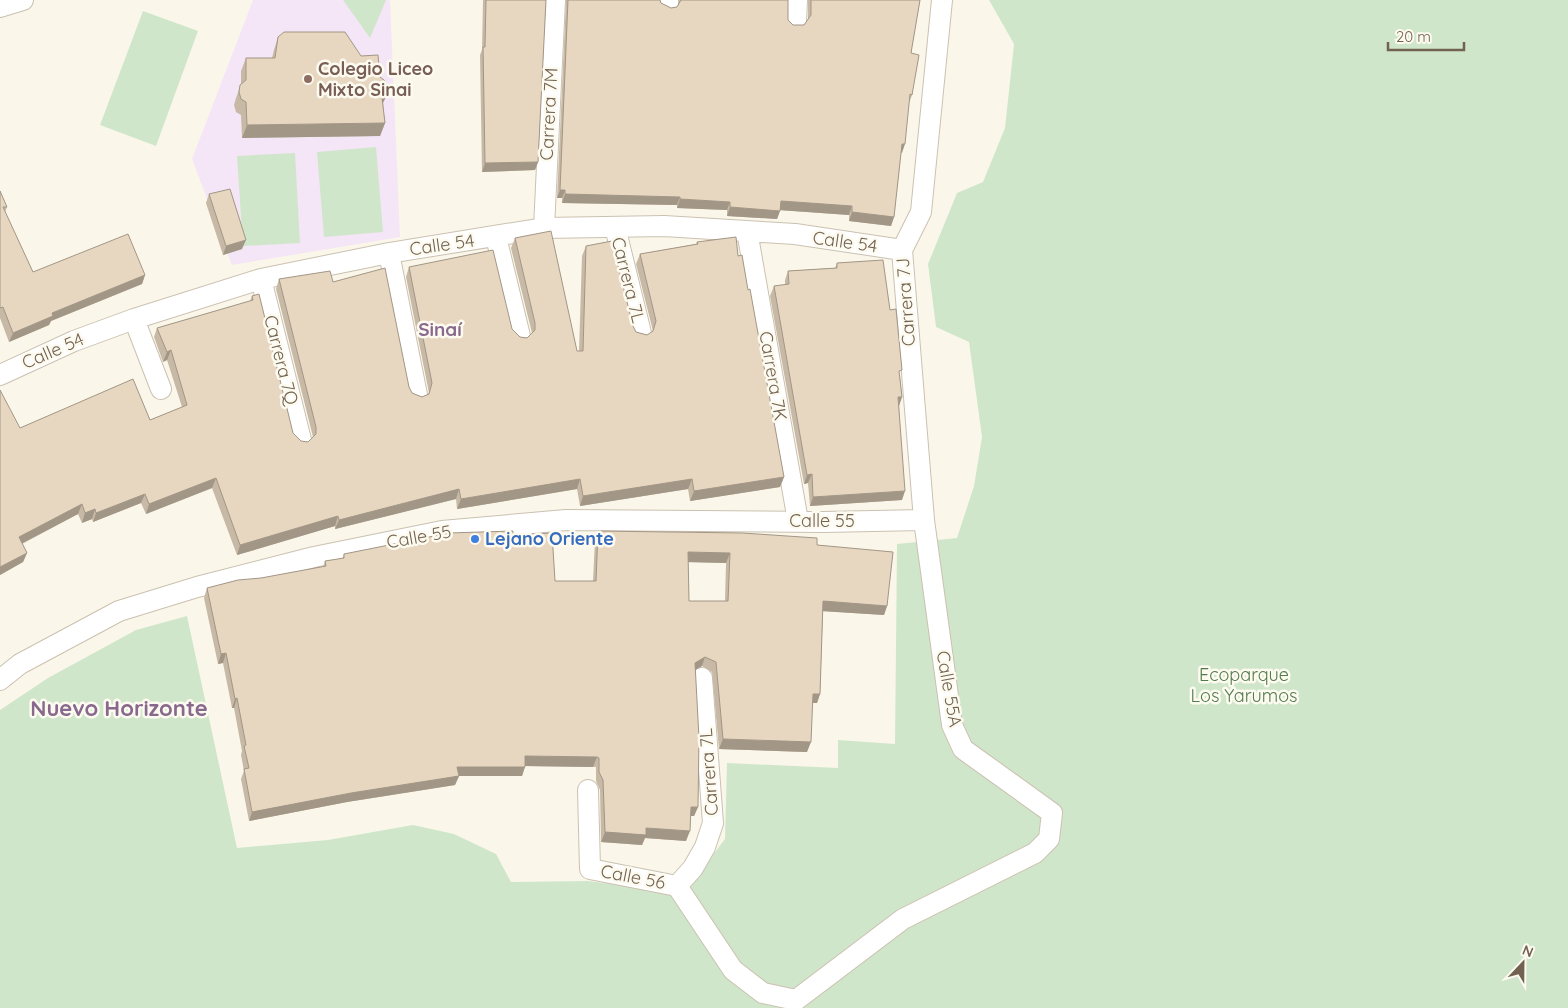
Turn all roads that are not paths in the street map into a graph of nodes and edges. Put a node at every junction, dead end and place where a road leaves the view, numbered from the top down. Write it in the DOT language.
graph roads {
  1 [pos="23,0"];
  2 [pos="555,0"];
  3 [pos="797,0"];
  4 [pos="942,0"];
  5 [pos="0,7"];
  6 [pos="796,23"];
  7 [pos="615,227"];
  8 [pos="544,228"];
  9 [pos="747,231"];
  10 [pos="496,237"];
  11 [pos="902,250"];
  12 [pos="389,252"];
  13 [pos="261,279"];
  14 [pos="134,319"];
  15 [pos="641,333"];
  16 [pos="520,336"];
  17 [pos="0,375"];
  18 [pos="161,389"];
  19 [pos="416,395"];
  20 [pos="301,440"];
  21 [pos="924,520"];
  22 [pos="798,521"];
  23 [pos="702,678"];
  24 [pos="0,680"];
  25 [pos="588,790"];
  26 [pos="677,886"];
  1 -- 5 [label="street"];
  2 -- 8 [label="street, Carrera 7M"];
  3 -- 6 [label="street"];
  4 -- 11 [label="street, Carrera 7J"];
  7 -- 8 [label="street, Calle 54"];
  7 -- 9 [label="street, Calle 54"];
  7 -- 15 [label="street, Carrera 7L"];
  8 -- 10 [label="street, Calle 54"];
  9 -- 11 [label="street, Calle 54"];
  9 -- 22 [label="street, Carrera 7K"];
  10 -- 12 [label="street, Calle 54"];
  10 -- 16 [label="street"];
  11 -- 21 [label="street, Carrera 7J"];
  12 -- 13 [label="street, Calle 54"];
  12 -- 19 [label="street"];
  13 -- 14 [label="street, Calle 54"];
  13 -- 20 [label="street, Carrera 7Q"];
  14 -- 17 [label="street, Calle 54"];
  14 -- 18 [label="street"];
  21 -- 22 [label="street, Calle 55"];
  21 -- 26 [label="street, Calle 55A"];
  22 -- 24 [label="street, Calle 55"];
  23 -- 26 [label="street, Carrera 7L"];
  25 -- 26 [label="street, Calle 56"];
}
